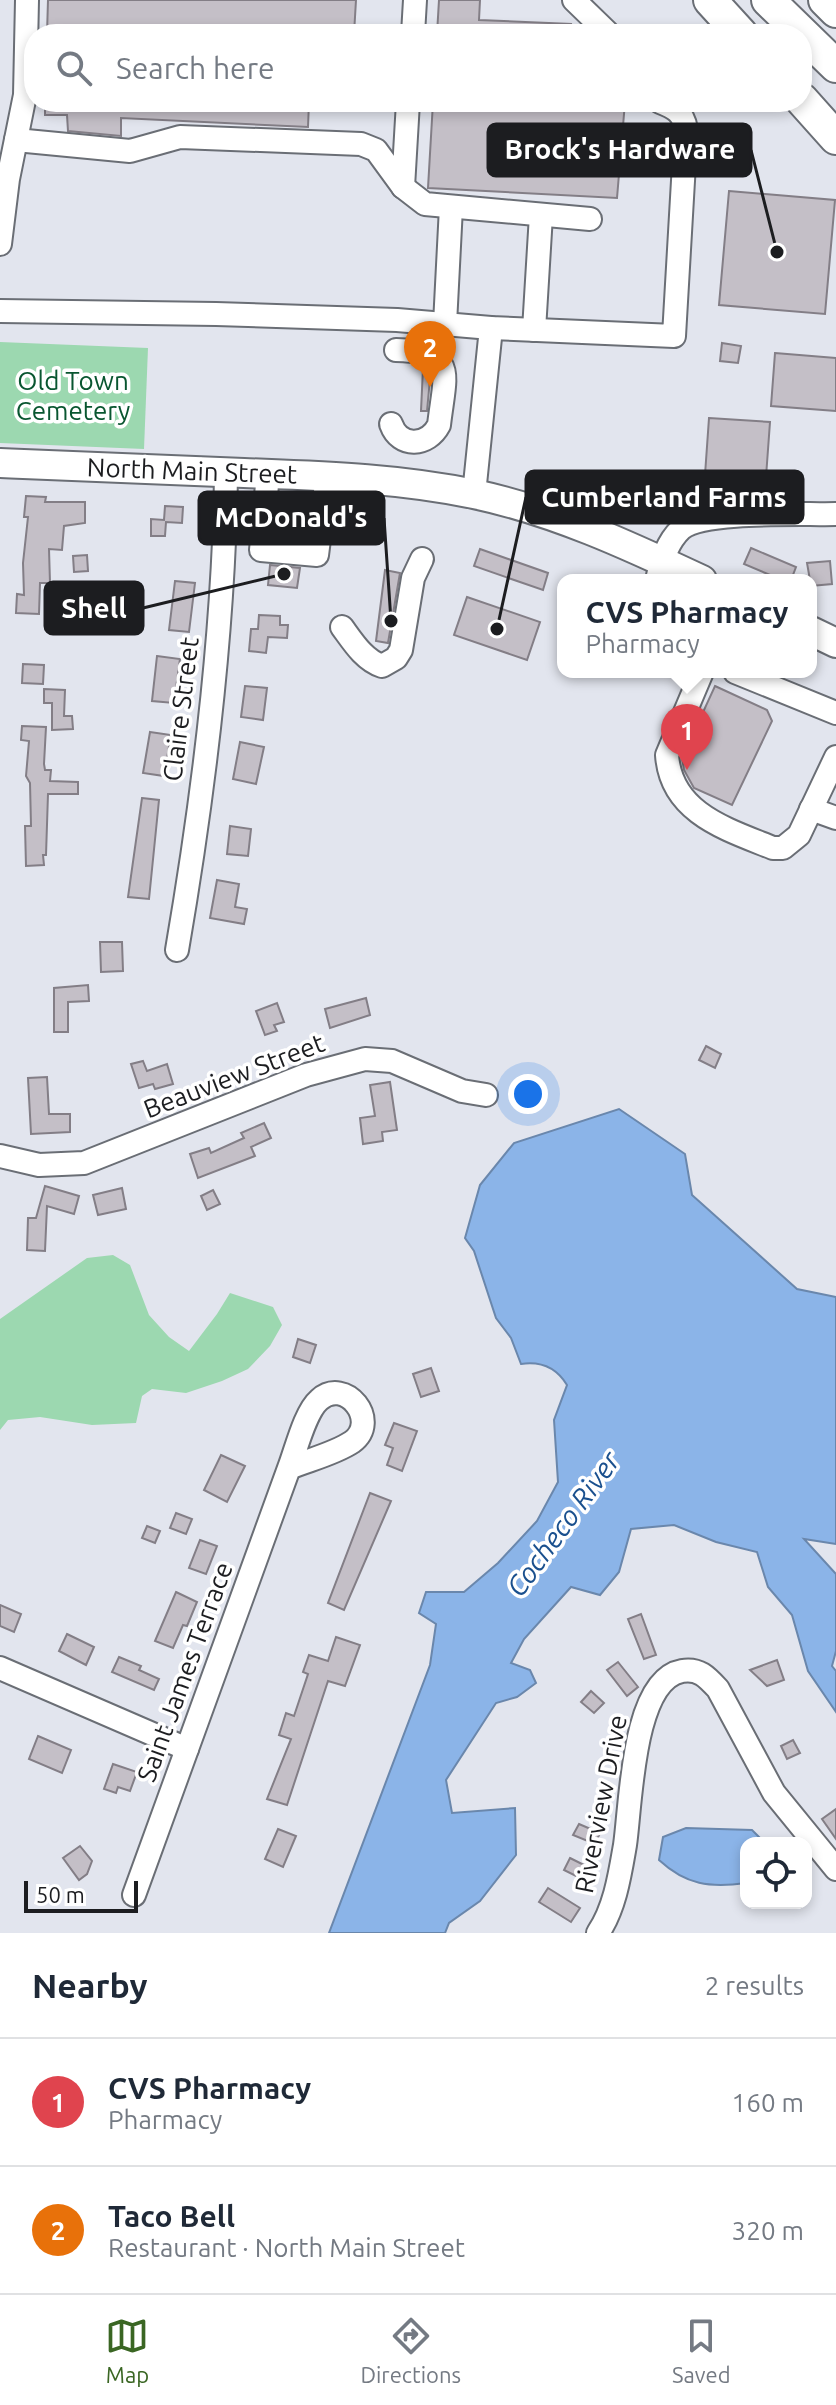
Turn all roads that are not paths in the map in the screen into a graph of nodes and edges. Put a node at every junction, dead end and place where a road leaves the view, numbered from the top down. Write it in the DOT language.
graph roads {
  1 [pos="27,0"];
  2 [pos="415,0"];
  3 [pos="574,0"];
  4 [pos="710,0"];
  5 [pos="768,0"];
  6 [pos="825,0"];
  7 [pos="836,11"];
  8 [pos="26,24"];
  9 [pos="414,24"];
  10 [pos="599,24"];
  11 [pos="732,24"];
  12 [pos="793,24"];
  13 [pos="812,43"];
  14 [pos="836,66"];
  15 [pos="24,100"];
  16 [pos="812,111"];
  17 [pos="407,112"];
  18 [pos="679,112"];
  19 [pos="836,138"];
  20 [pos="16,140"];
  21 [pos="403,187"];
  22 [pos="451,207"];
  23 [pos="541,215"];
  24 [pos="590,219"];
  25 [pos="0,244"];
  26 [pos="0,311"];
  27 [pos="445,324"];
  28 [pos="491,328"];
  29 [pos="534,330"];
  30 [pos="396,350"];
  31 [pos="391,424"];
  32 [pos="0,463"];
  33 [pos="226,473"];
  34 [pos="268,474"];
  35 [pos="327,476"];
  36 [pos="474,494"];
  37 [pos="836,514"];
  38 [pos="422,559"];
  39 [pos="659,570"];
  40 [pos="342,627"];
  41 [pos="817,634"];
  42 [pos="836,643"];
  43 [pos="699,678"];
  44 [pos="750,678"];
  45 [pos="836,713"];
  46 [pos="836,757"];
  47 [pos="811,809"];
  48 [pos="836,818"];
  49 [pos="177,950"];
  50 [pos="486,1095"];
  51 [pos="0,1156"];
  52 [pos="289,1468"];
  53 [pos="0,1668"];
  54 [pos="187,1749"];
  55 [pos="836,1869"];
  56 [pos="134,1895"];
  57 [pos="604,1930"];
  1 -- 8 [label="street"];
  2 -- 9 [label="street"];
  3 -- 10 [label="street"];
  4 -- 11 [label="highway"];
  5 -- 12 [label="highway"];
  6 -- 7 [label="highway"];
  13 -- 14 [label="highway"];
  15 -- 20 [label="street"];
  16 -- 19 [label="highway"];
  17 -- 21 [label="street"];
  18 -- 29 [label="street"];
  20 -- 21 [label="street"];
  20 -- 25 [label="street"];
  21 -- 22 [label="street"];
  22 -- 23 [label="street"];
  22 -- 27 [label="street"];
  23 -- 24 [label="street"];
  23 -- 29 [label="street"];
  26 -- 27 [label="street"];
  27 -- 28 [label="street"];
  28 -- 29 [label="street"];
  28 -- 36 [label="street"];
  30 -- 31 [label="street"];
  32 -- 33 [label="main road, North Main Street"];
  33 -- 34 [label="main road, North Main Street"];
  33 -- 49 [label="street, Claire Street"];
  34 -- 35 [label="main road, North Main Street"];
  34 -- 35 [label="street"];
  35 -- 36 [label="main road, North Main Street"];
  36 -- 39 [label="main road, North Main Street"];
  37 -- 39 [label="street"];
  38 -- 40 [label="street"];
  41 -- 42 [label="main road"];
  43 -- 47 [label="street"];
  44 -- 45 [label="street"];
  46 -- 47 [label="street"];
  47 -- 48 [label="street"];
  50 -- 51 [label="street, Beauview Street"];
  52 -- 54 [label="street, Saint James Terrace"];
  53 -- 54 [label="street"];
  54 -- 56 [label="street, Saint James Terrace"];
  55 -- 57 [label="street, Riverview Drive"];
}
